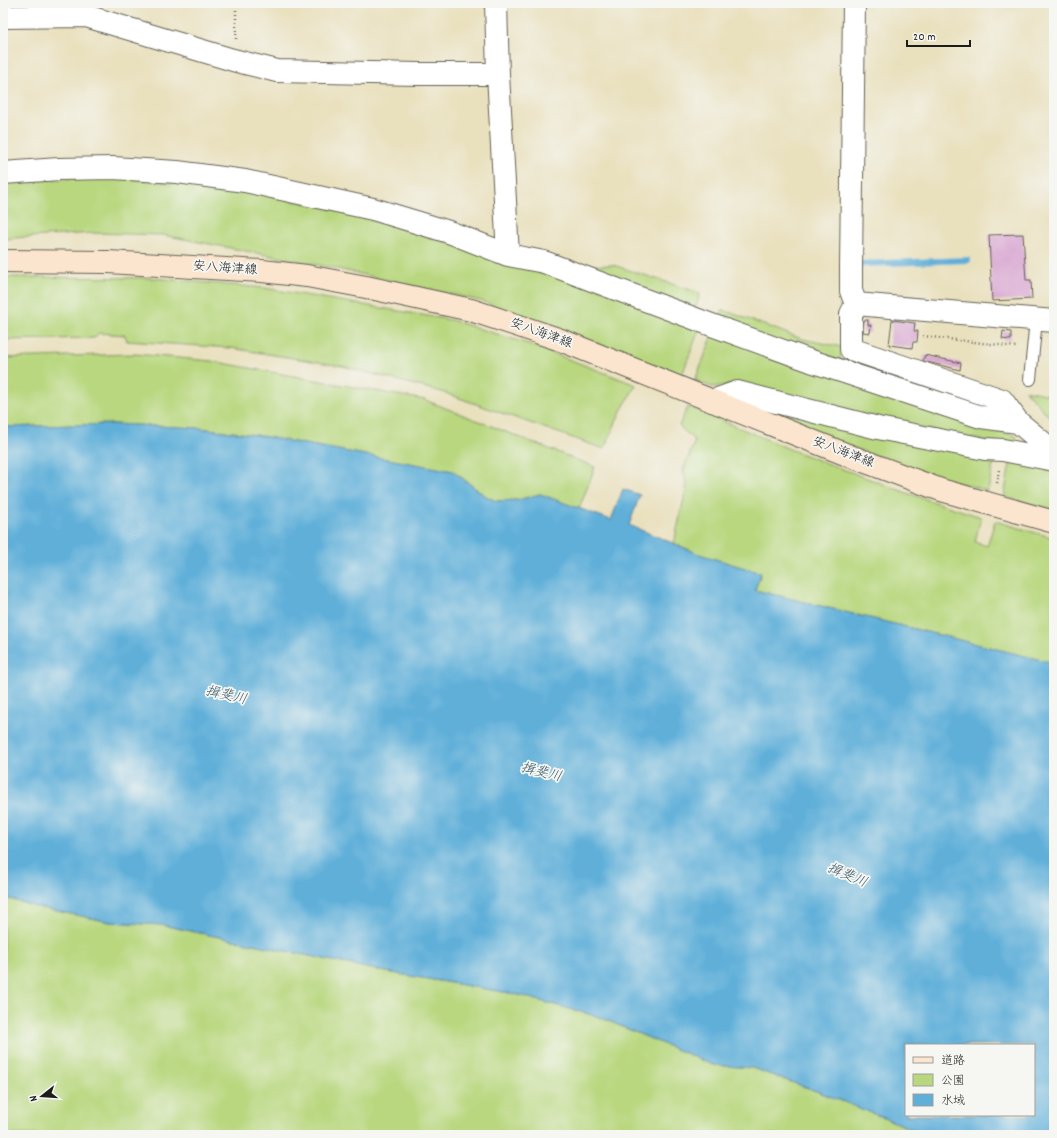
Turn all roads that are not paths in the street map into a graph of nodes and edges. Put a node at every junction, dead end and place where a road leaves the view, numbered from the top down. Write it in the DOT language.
graph roads {
  1 [pos="496,3"];
  2 [pos="854,3"];
  3 [pos="3,17"];
  4 [pos="498,74"];
  5 [pos="3,173"];
  6 [pos="508,255"];
  7 [pos="3,261"];
  8 [pos="856,304"];
  9 [pos="1045,321"];
  10 [pos="1030,379"];
  11 [pos="712,401"];
  12 [pos="1018,422"];
  13 [pos="1054,452"];
  14 [pos="1054,460"];
  15 [pos="1054,522"];
  1 -- 4 [label="street"];
  2 -- 8 [label="street"];
  3 -- 4 [label="street"];
  4 -- 6 [label="street"];
  5 -- 6 [label="street"];
  6 -- 12 [label="street"];
  7 -- 11 [label="main road, 安八海津線"];
  8 -- 9 [label="street"];
  8 -- 12 [label="street"];
  9 -- 10 [label="lane"];
  11 -- 14 [label="street"];
  11 -- 15 [label="main road, 安八海津線"];
  12 -- 13 [label="street"];
}
